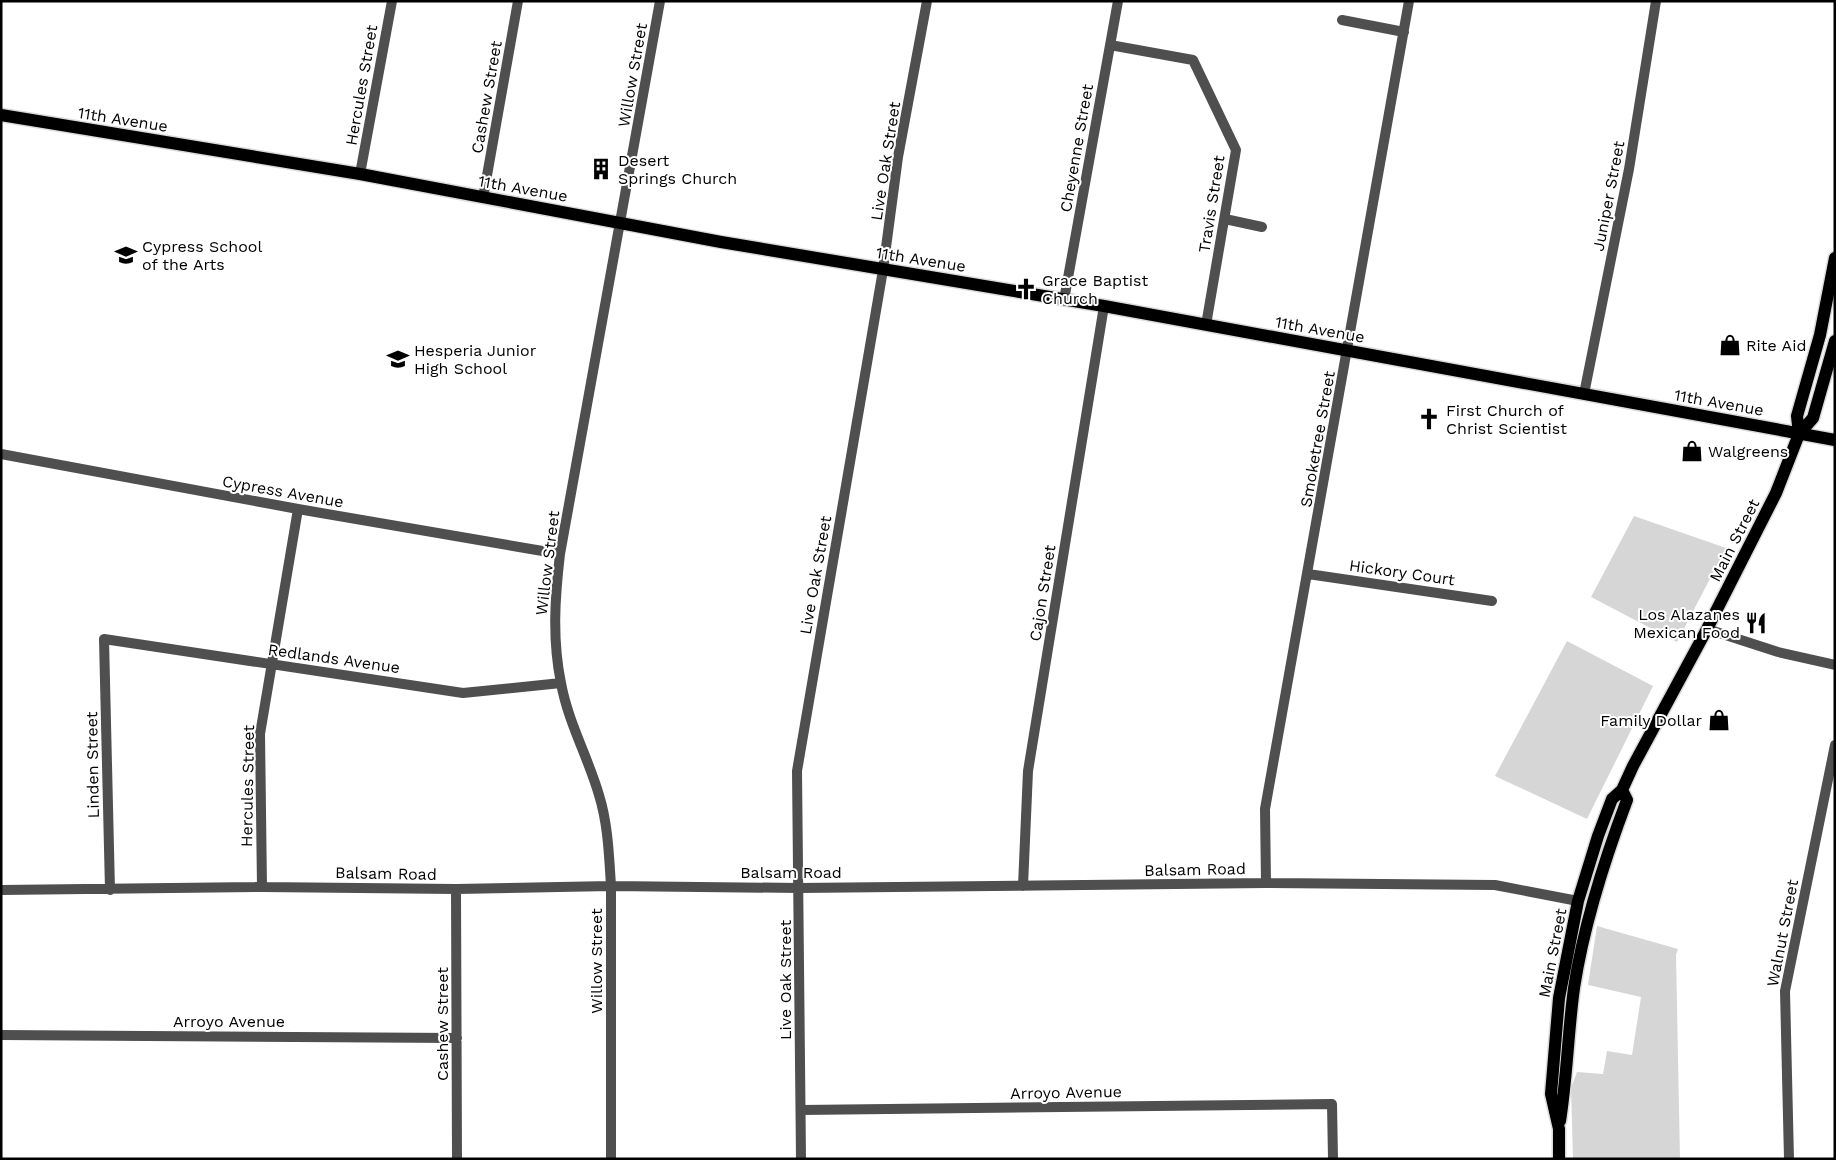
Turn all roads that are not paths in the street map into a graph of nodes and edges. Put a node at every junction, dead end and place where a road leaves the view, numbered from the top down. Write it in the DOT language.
graph roads {
  1 [pos="392,1"];
  2 [pos="518,1"];
  3 [pos="660,1"];
  4 [pos="927,1"];
  5 [pos="1118,1"];
  6 [pos="1409,1"];
  7 [pos="1656,1"];
  8 [pos="1342,20"];
  9 [pos="1404,32"];
  10 [pos="1110,45"];
  11 [pos="1,115"];
  12 [pos="360,174"];
  13 [pos="483,198"];
  14 [pos="1225,219"];
  15 [pos="621,222"];
  16 [pos="1262,227"];
  17 [pos="1835,258"];
  18 [pos="883,270"];
  19 [pos="1064,300"];
  20 [pos="1104,306"];
  21 [pos="1206,325"];
  22 [pos="1835,341"];
  23 [pos="1347,350"];
  24 [pos="1584,394"];
  25 [pos="1799,434"];
  26 [pos="1835,440"];
  27 [pos="1,454"];
  28 [pos="298,509"];
  29 [pos="560,554"];
  30 [pos="1308,574"];
  31 [pos="1492,600"];
  32 [pos="1707,629"];
  33 [pos="104,639"];
  34 [pos="273,664"];
  35 [pos="1835,665"];
  36 [pos="561,683"];
  37 [pos="1835,745"];
  38 [pos="1622,790"];
  39 [pos="1266,883"];
  40 [pos="611,886"];
  41 [pos="1023,886"];
  42 [pos="262,887"];
  43 [pos="799,888"];
  44 [pos="456,889"];
  45 [pos="1,890"];
  46 [pos="110,890"];
  47 [pos="1578,901"];
  48 [pos="1574,989"];
  49 [pos="1,1035"];
  50 [pos="457,1038"];
  51 [pos="800,1110"];
  52 [pos="1559,1131"];
  53 [pos="457,1159"];
  54 [pos="611,1159"];
  55 [pos="800,1159"];
  56 [pos="1333,1159"];
  57 [pos="1559,1159"];
  58 [pos="1789,1159"];
  1 -- 12 [label="street, Hercules Street"];
  2 -- 13 [label="street, Cashew Street"];
  3 -- 15 [label="street, Willow Street"];
  4 -- 18 [label="street, Live Oak Street"];
  5 -- 10 [label="street, Cheyenne Street"];
  6 -- 9 [label="street, Smoketree Street"];
  7 -- 24 [label="street, Juniper Street"];
  8 -- 9 [label="street"];
  9 -- 23 [label="street, Smoketree Street"];
  10 -- 14 [label="street, Travis Street"];
  10 -- 19 [label="street, Cheyenne Street"];
  11 -- 12 [label="main road, 11th Avenue"];
  12 -- 13 [label="main road, 11th Avenue"];
  13 -- 15 [label="main road, 11th Avenue"];
  14 -- 16 [label="street"];
  14 -- 21 [label="street, Travis Street"];
  15 -- 18 [label="main road, 11th Avenue"];
  15 -- 29 [label="street, Willow Street"];
  17 -- 25 [label="main road, Main Street"];
  18 -- 19 [label="main road, 11th Avenue"];
  18 -- 43 [label="street, Live Oak Street"];
  19 -- 20 [label="main road, 11th Avenue"];
  20 -- 21 [label="main road, 11th Avenue"];
  20 -- 41 [label="street, Cajon Street"];
  21 -- 23 [label="main road, 11th Avenue"];
  22 -- 25 [label="main road, Main Street"];
  23 -- 24 [label="main road, 11th Avenue"];
  23 -- 30 [label="street, Smoketree Street"];
  24 -- 25 [label="main road, 11th Avenue"];
  25 -- 26 [label="main road, 11th Avenue"];
  25 -- 32 [label="main road, Main Street"];
  27 -- 28 [label="street, Cypress Avenue"];
  28 -- 29 [label="street, Cypress Avenue"];
  28 -- 34 [label="street, Hercules Street"];
  29 -- 36 [label="street, Willow Street"];
  30 -- 31 [label="street, Hickory Court"];
  30 -- 39 [label="street, Smoketree Street"];
  32 -- 35 [label="street"];
  32 -- 38 [label="main road, Main Street"];
  33 -- 34 [label="street, Redlands Avenue"];
  33 -- 46 [label="street, Linden Street"];
  34 -- 36 [label="street, Redlands Avenue"];
  34 -- 42 [label="street, Hercules Street"];
  36 -- 40 [label="street, Willow Street"];
  37 -- 58 [label="street, Walnut Street"];
  38 -- 47 [label="main road, Main Street"];
  38 -- 48 [label="main road, Main Street"];
  39 -- 41 [label="street, Balsam Road"];
  39 -- 47 [label="street, Balsam Road"];
  40 -- 43 [label="street, Balsam Road"];
  40 -- 44 [label="street, Balsam Road"];
  40 -- 54 [label="street, Willow Street"];
  41 -- 43 [label="street, Balsam Road"];
  42 -- 44 [label="street, Balsam Road"];
  42 -- 46 [label="street, Balsam Road"];
  43 -- 51 [label="street, Live Oak Street"];
  44 -- 50 [label="street, Cashew Street"];
  45 -- 46 [label="street, Balsam Road"];
  47 -- 48 [label="main road"];
  47 -- 52 [label="main road, Main Street"];
  48 -- 52 [label="main road, Main Street"];
  49 -- 50 [label="street, Arroyo Avenue"];
  50 -- 53 [label="street, Cashew Street"];
  51 -- 55 [label="street, Live Oak Street"];
  51 -- 56 [label="street, Arroyo Avenue"];
  52 -- 57 [label="main road, Main Street"];
}
